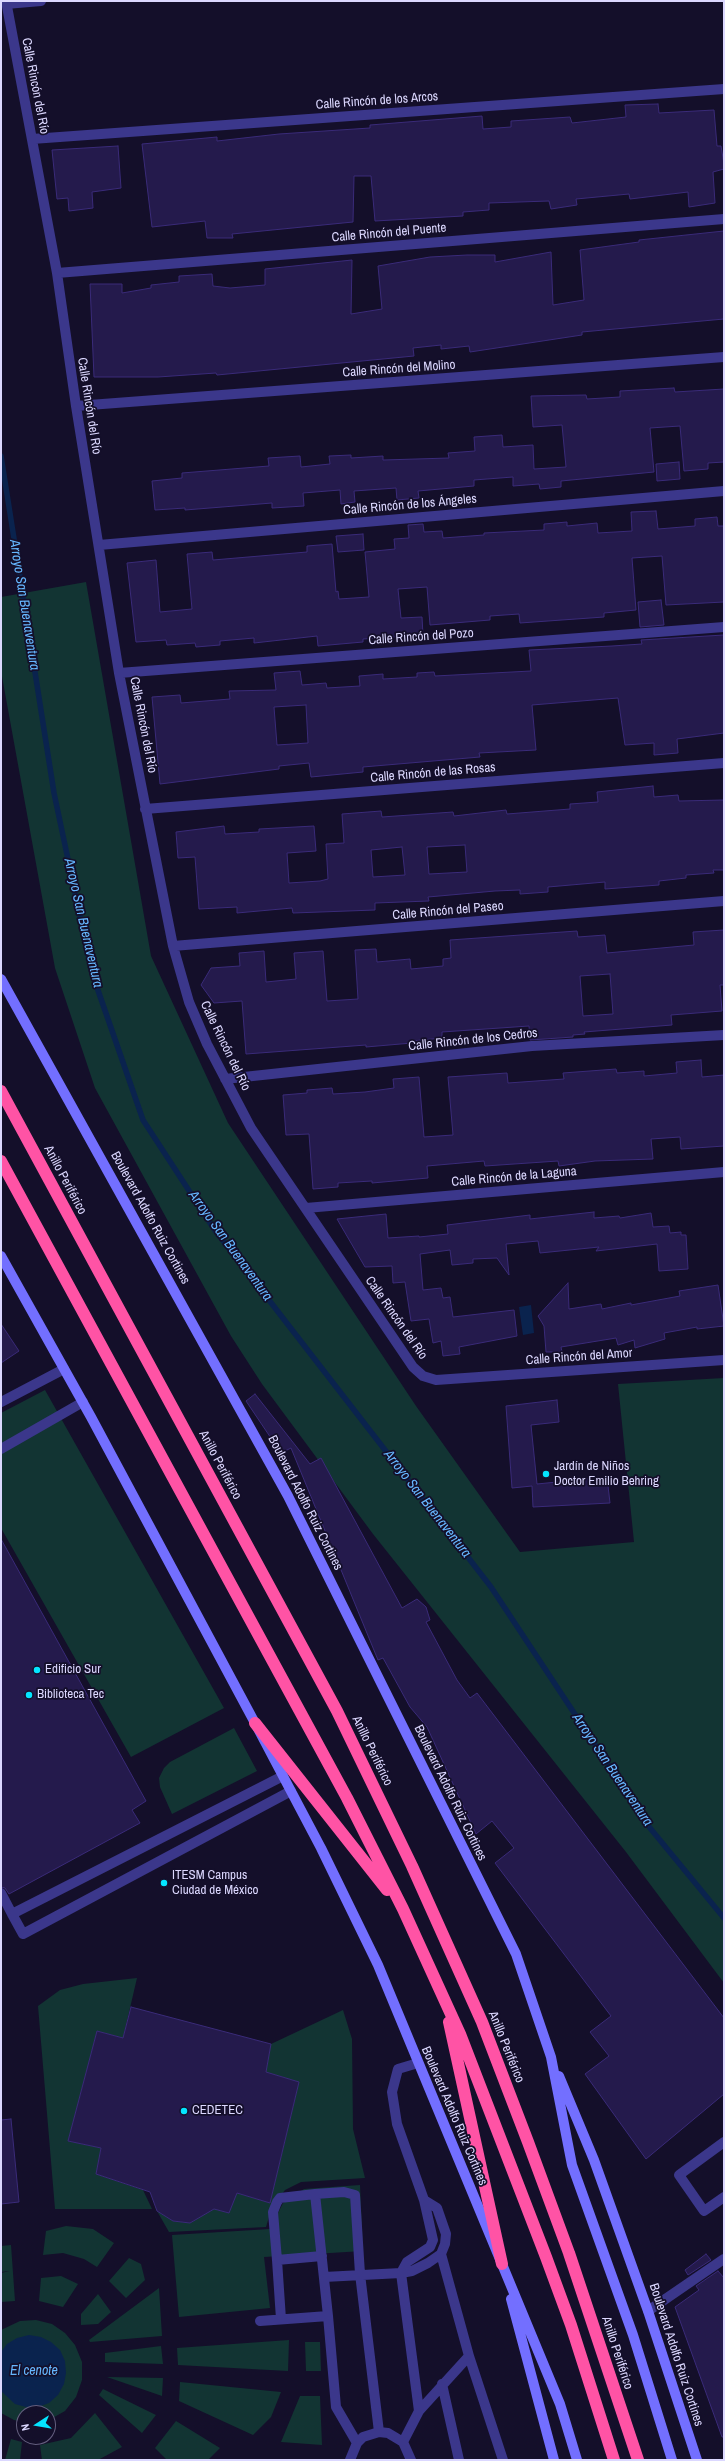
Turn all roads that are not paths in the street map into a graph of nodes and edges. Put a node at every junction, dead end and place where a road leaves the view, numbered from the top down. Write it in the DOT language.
graph roads {
  1 [pos="41,1"];
  2 [pos="6,2"];
  3 [pos="724,89"];
  4 [pos="32,139"];
  5 [pos="724,219"];
  6 [pos="57,273"];
  7 [pos="724,357"];
  8 [pos="76,406"];
  9 [pos="724,491"];
  10 [pos="99,545"];
  11 [pos="724,628"];
  12 [pos="120,673"];
  13 [pos="724,763"];
  14 [pos="145,809"];
  15 [pos="724,902"];
  16 [pos="173,946"];
  17 [pos="1,979"];
  18 [pos="724,1035"];
  19 [pos="225,1078"];
  20 [pos="1,1091"];
  21 [pos="1,1161"];
  22 [pos="724,1172"];
  23 [pos="306,1208"];
  24 [pos="1,1256"];
  25 [pos="724,1360"];
  26 [pos="64,1369"];
  27 [pos="436,1380"];
  28 [pos="1,1402"];
  29 [pos="83,1402"];
  30 [pos="1,1450"];
  31 [pos="255,1723"];
  32 [pos="283,1776"];
  33 [pos="291,1791"];
  34 [pos="1,1893"];
  35 [pos="403,1909"];
  36 [pos="12,1914"];
  37 [pos="445,2001"];
  38 [pos="551,2057"];
  39 [pos="418,2063"];
  40 [pos="724,2142"];
  41 [pos="315,2194"];
  42 [pos="724,2197"];
  43 [pos="424,2200"];
  44 [pos="441,2254"];
  45 [pos="322,2256"];
  46 [pos="724,2259"];
  47 [pos="277,2260"];
  48 [pos="502,2264"];
  49 [pos="401,2273"];
  50 [pos="360,2274"];
  51 [pos="324,2277"];
  52 [pos="648,2311"];
  53 [pos="328,2316"];
  54 [pos="281,2319"];
  55 [pos="260,2321"];
  56 [pos="469,2356"];
  57 [pos="442,2384"];
  58 [pos="420,2411"];
  59 [pos="379,2432"];
  60 [pos="403,2442"];
  61 [pos="357,2443"];
  62 [pos="671,2455"];
  63 [pos="349,2460"];
  64 [pos="411,2460"];
  65 [pos="459,2460"];
  66 [pos="503,2460"];
  67 [pos="554,2460"];
  68 [pos="577,2460"];
  69 [pos="614,2460"];
  70 [pos="638,2460"];
  71 [pos="697,2460"];
  1 -- 2 [label="street"];
  2 -- 4 [label="street, Calle Rincón del Río"];
  3 -- 4 [label="street, Calle Rincón de los Arcos"];
  4 -- 6 [label="street, Calle Rincón del Río"];
  5 -- 6 [label="street, Calle Rincón del Puente"];
  6 -- 8 [label="street, Calle Rincón del Río"];
  7 -- 8 [label="street, Calle Rincón del Molino"];
  8 -- 10 [label="street, Calle Rincón del Río"];
  9 -- 10 [label="street, Calle Rincón de los Ángeles"];
  10 -- 12 [label="street, Calle Rincón del Río"];
  11 -- 12 [label="street, Calle Rincón del Pozo"];
  12 -- 14 [label="street, Calle Rincón del Río"];
  13 -- 14 [label="street, Calle Rincón de las Rosas"];
  14 -- 16 [label="street, Calle Rincón del Río"];
  15 -- 16 [label="street, Calle Rincón del Paseo"];
  16 -- 19 [label="street, Calle Rincón del Río"];
  17 -- 38 [label="main road, Boulevard Adolfo Ruiz Cortines"];
  18 -- 19 [label="street, Calle Rincón de los Cedros"];
  19 -- 23 [label="street, Calle Rincón del Río"];
  20 -- 70 [label="highway, Anillo Periférico"];
  21 -- 35 [label="highway"];
  22 -- 23 [label="street, Calle Rincón de la Laguna"];
  23 -- 27 [label="street, Calle Rincón del Río"];
  24 -- 26 [label="main road, Boulevard Adolfo Ruiz Cortines"];
  25 -- 27 [label="street, Calle Rincón del Amor"];
  26 -- 28 [label="street"];
  26 -- 29 [label="main road, Boulevard Adolfo Ruiz Cortines"];
  29 -- 30 [label="street"];
  29 -- 31 [label="main road, Boulevard Adolfo Ruiz Cortines"];
  31 -- 32 [label="main road, Boulevard Adolfo Ruiz Cortines"];
  31 -- 35 [label="highway"];
  32 -- 33 [label="main road, Boulevard Adolfo Ruiz Cortines"];
  32 -- 36 [label="street"];
  33 -- 36 [label="street"];
  33 -- 39 [label="main road, Boulevard Adolfo Ruiz Cortines"];
  34 -- 36 [label="street"];
  35 -- 37 [label="highway"];
  37 -- 48 [label="highway"];
  37 -- 69 [label="highway"];
  38 -- 52 [label="main road, Boulevard Adolfo Ruiz Cortines"];
  38 -- 62 [label="main road, Boulevard Adolfo Ruiz Cortines"];
  39 -- 43 [label="street"];
  39 -- 48 [label="main road, Boulevard Adolfo Ruiz Cortines"];
  40 -- 42 [label="street"];
  41 -- 45 [label="street"];
  41 -- 47 [label="street"];
  41 -- 50 [label="street"];
  43 -- 44 [label="street"];
  43 -- 49 [label="street"];
  44 -- 49 [label="street"];
  44 -- 56 [label="street"];
  45 -- 47 [label="street"];
  45 -- 51 [label="street"];
  46 -- 52 [label="street"];
  47 -- 54 [label="street"];
  48 -- 67 [label="main road, Boulevard Adolfo Ruiz Cortines"];
  48 -- 68 [label="main road, Boulevard Adolfo Ruiz Cortines"];
  49 -- 50 [label="street"];
  49 -- 58 [label="street"];
  50 -- 51 [label="street"];
  50 -- 59 [label="street"];
  51 -- 53 [label="street"];
  52 -- 71 [label="main road, Boulevard Adolfo Ruiz Cortines"];
  53 -- 54 [label="street"];
  53 -- 61 [label="street"];
  54 -- 55 [label="street"];
  56 -- 57 [label="street"];
  56 -- 66 [label="street"];
  57 -- 58 [label="street"];
  57 -- 65 [label="street"];
  58 -- 60 [label="street"];
  59 -- 60 [label="street"];
  59 -- 61 [label="street"];
  60 -- 64 [label="street"];
  61 -- 63 [label="street"];
}
